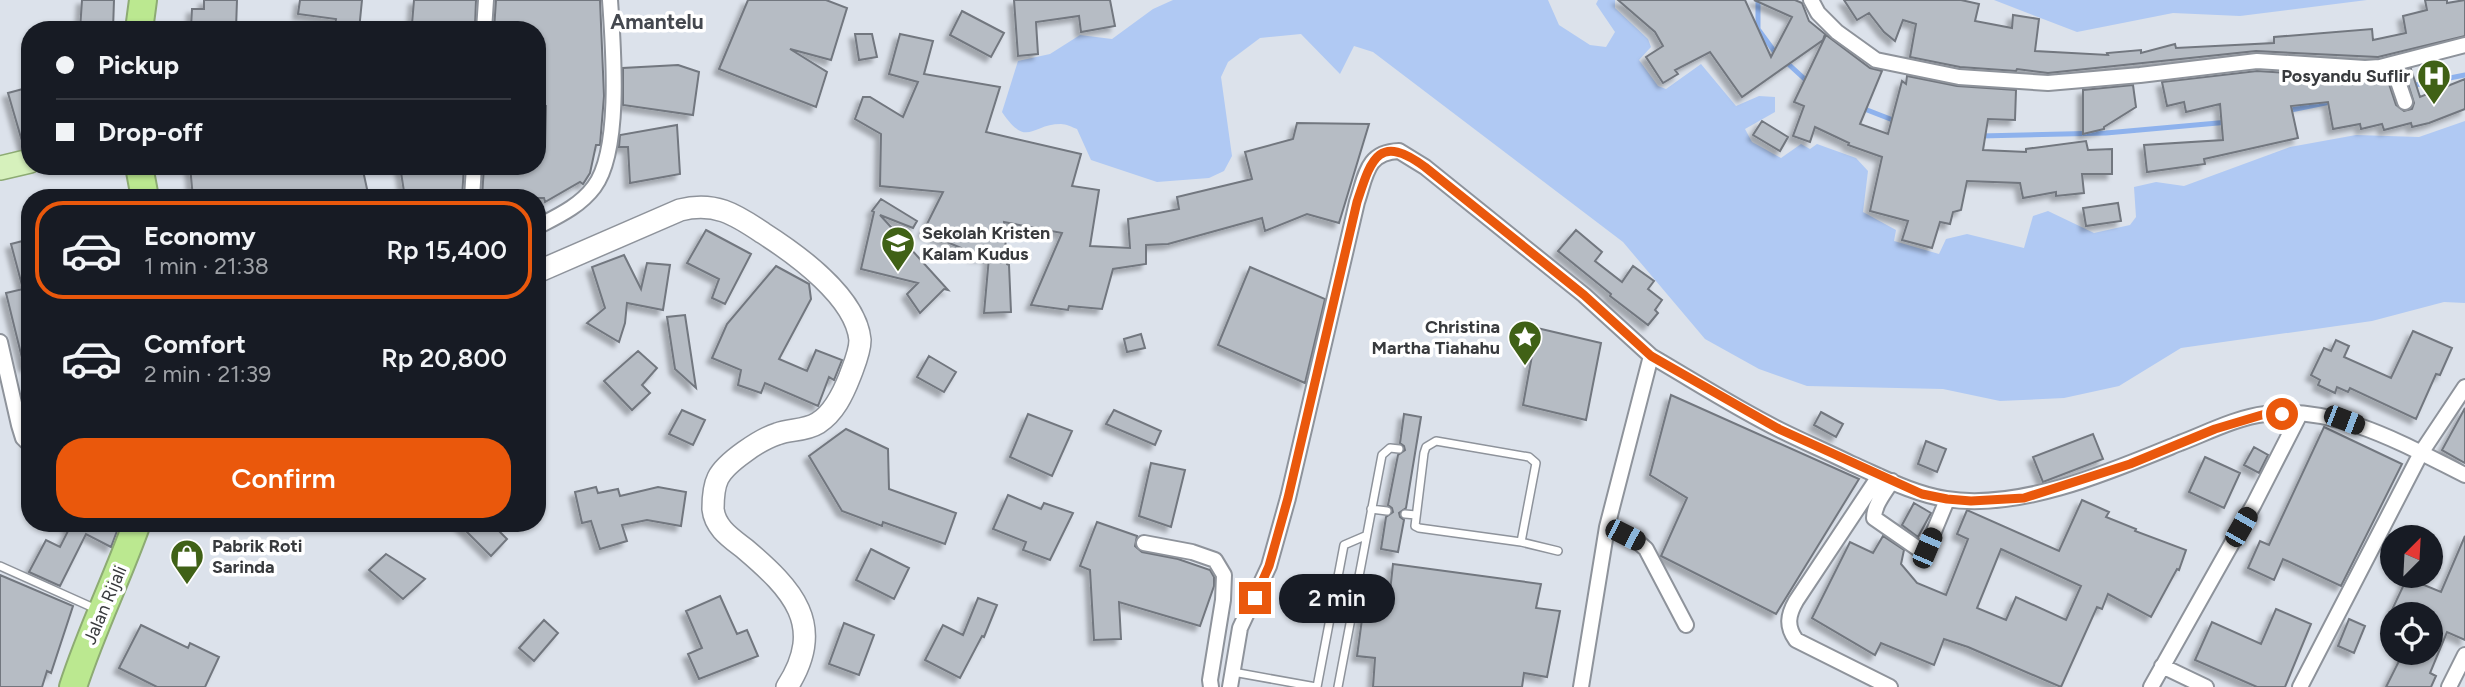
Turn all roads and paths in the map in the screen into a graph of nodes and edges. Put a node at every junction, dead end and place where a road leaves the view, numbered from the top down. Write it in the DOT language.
graph roads {
  1 [pos="143,0"];
  2 [pos="149,0"];
  3 [pos="486,0"];
  4 [pos="610,0"];
  5 [pos="1811,0"];
  6 [pos="140,21"];
  7 [pos="147,21"];
  8 [pos="485,21"];
  9 [pos="2465,45"];
  10 [pos="2394,70"];
  11 [pos="2404,99"];
  12 [pos="21,163"];
  13 [pos="0,168"];
  14 [pos="546,222"];
  15 [pos="546,268"];
  16 [pos="0,342"];
  17 [pos="1651,356"];
  18 [pos="2465,387"];
  19 [pos="2300,414"];
  20 [pos="21,432"];
  21 [pos="1399,449"];
  22 [pos="2421,453"];
  23 [pos="2465,475"];
  24 [pos="1886,479"];
  25 [pos="1947,499"];
  26 [pos="1371,509"];
  27 [pos="1387,511"];
  28 [pos="1405,514"];
  29 [pos="1416,515"];
  30 [pos="1607,527"];
  31 [pos="134,532"];
  32 [pos="1365,536"];
  33 [pos="1521,542"];
  34 [pos="1144,543"];
  35 [pos="1558,551"];
  36 [pos="0,566"];
  37 [pos="100,611"];
  38 [pos="1686,625"];
  39 [pos="2465,655"];
  40 [pos="2162,666"];
  41 [pos="1233,672"];
  42 [pos="73,687"];
  43 [pos="787,687"];
  44 [pos="1211,687"];
  45 [pos="1230,687"];
  46 [pos="1316,687"];
  47 [pos="1338,687"];
  48 [pos="1581,687"];
  49 [pos="1890,687"];
  50 [pos="2151,687"];
  51 [pos="2206,687"];
  52 [pos="2300,687"];
  53 [pos="2449,687"];
  1 -- 6 [label="highway"];
  2 -- 7 [label="highway"];
  3 -- 8 [label="street"];
  4 -- 14 [label="street"];
  5 -- 10 [label="street"];
  9 -- 10 [label="street"];
  10 -- 11 [label="street"];
  12 -- 13 [label="main road"];
  15 -- 43 [label="street"];
  16 -- 20 [label="street"];
  17 -- 24 [label="street"];
  17 -- 30 [label="street"];
  17 -- 41 [label="street"];
  18 -- 22 [label="street"];
  19 -- 22 [label="street"];
  19 -- 25 [label="street"];
  19 -- 40 [label="street"];
  21 -- 26 [label="lane"];
  22 -- 23 [label="street"];
  22 -- 52 [label="street"];
  24 -- 25 [label="street"];
  24 -- 25 [label="street"];
  24 -- 49 [label="street"];
  26 -- 27 [label="lane"];
  26 -- 32 [label="lane"];
  28 -- 29 [label="lane"];
  29 -- 33 [label="lane"];
  29 -- 33 [label="lane"];
  30 -- 38 [label="street"];
  30 -- 48 [label="street"];
  31 -- 37 [label="highway, Jalan Rijali"];
  32 -- 46 [label="lane"];
  32 -- 47 [label="lane"];
  33 -- 35 [label="lane"];
  34 -- 44 [label="street"];
  36 -- 37 [label="lane"];
  37 -- 42 [label="highway, Jalan Rijali"];
  39 -- 53 [label="street"];
  40 -- 50 [label="street"];
  40 -- 51 [label="street"];
  41 -- 45 [label="street"];
  41 -- 46 [label="lane"];
}
